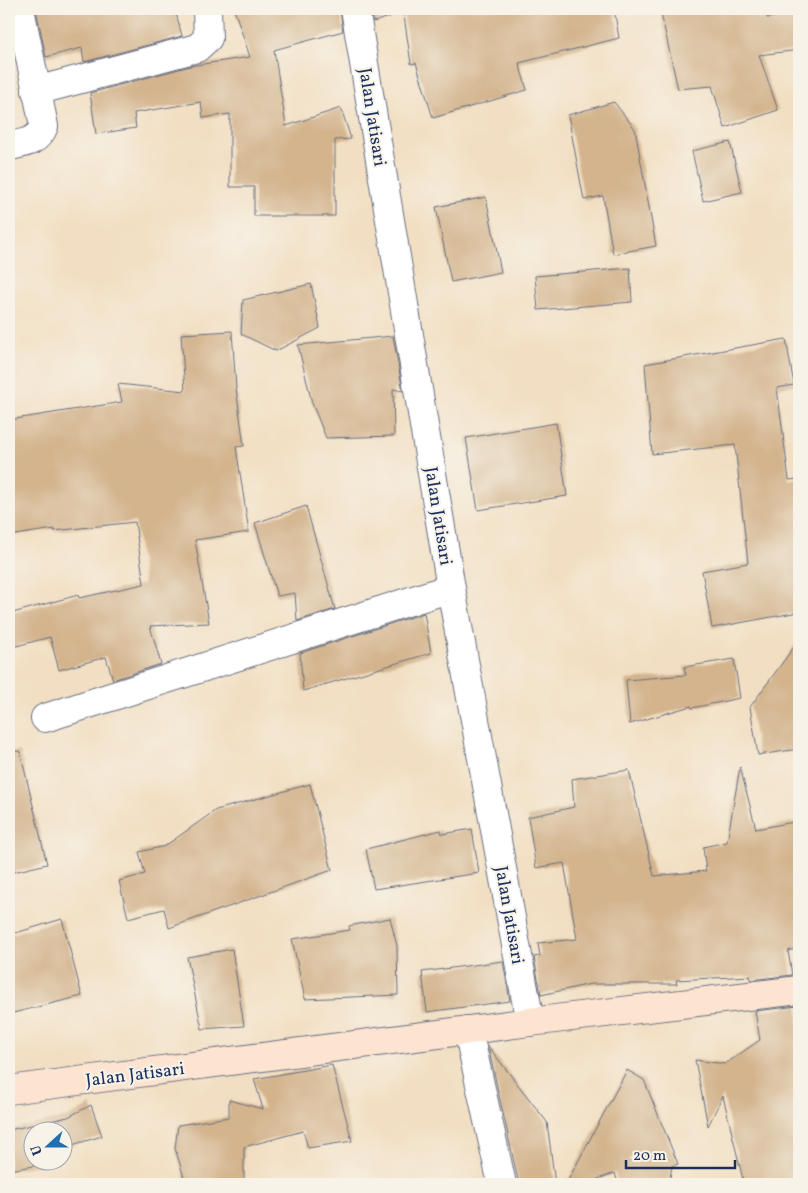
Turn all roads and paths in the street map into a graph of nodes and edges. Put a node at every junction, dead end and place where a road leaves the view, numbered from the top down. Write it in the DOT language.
graph roads {
  1 [pos="20,9"];
  2 [pos="208,9"];
  3 [pos="355,9"];
  4 [pos="36,91"];
  5 [pos="9,146"];
  6 [pos="451,588"];
  7 [pos="45,718"];
  8 [pos="799,990"];
  9 [pos="530,1022"];
  10 [pos="468,1030"];
  11 [pos="9,1090"];
  12 [pos="502,1184"];
  1 -- 4 [label="street"];
  2 -- 4 [label="street"];
  3 -- 6 [label="street, Jalan Jatisari"];
  4 -- 5 [label="street"];
  6 -- 7 [label="street"];
  6 -- 9 [label="street, Jalan Jatisari"];
  8 -- 9 [label="street, Jalan Jatisari"];
  9 -- 10 [label="street, Jalan Jatisari"];
  10 -- 11 [label="street, Jalan Jatisari"];
  10 -- 12 [label="street"];
}
